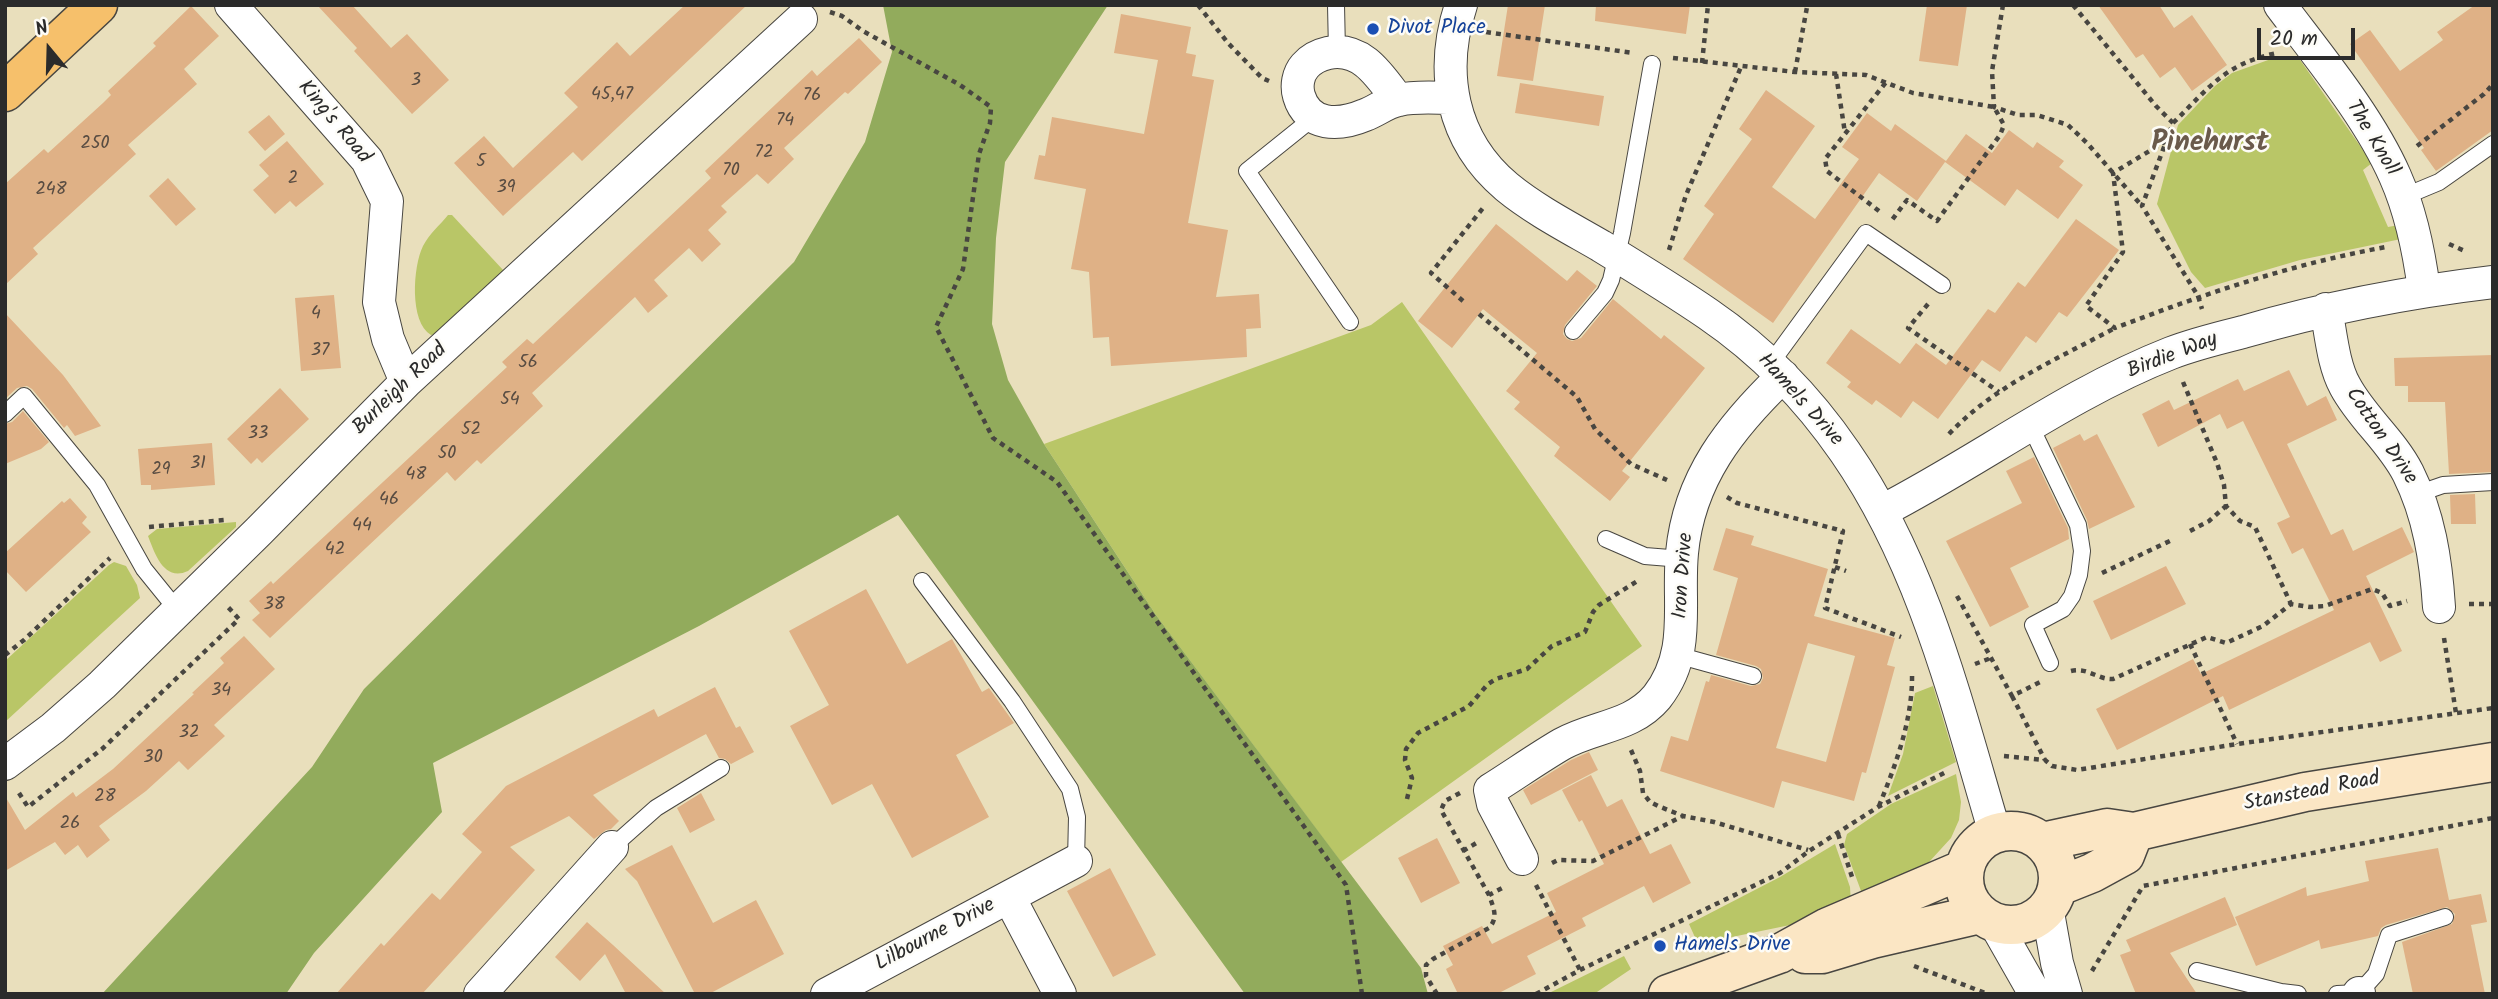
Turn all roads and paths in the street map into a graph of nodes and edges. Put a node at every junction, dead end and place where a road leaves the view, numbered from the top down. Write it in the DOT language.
graph roads {
  1 [pos="97,5"];
  2 [pos="231,5"];
  3 [pos="1198,5"];
  4 [pos="1336,5"];
  5 [pos="1708,5"];
  6 [pos="2003,5"];
  7 [pos="2073,5"];
  8 [pos="2280,5"];
  9 [pos="1807,6"];
  10 [pos="795,12"];
  11 [pos="842,16"];
  12 [pos="1457,17"];
  13 [pos="1337,51"];
  14 [pos="2314,51"];
  15 [pos="1652,58"];
  16 [pos="1702,63"];
  17 [pos="1741,67"];
  18 [pos="1795,72"];
  19 [pos="1836,74"];
  20 [pos="1887,81"];
  21 [pos="2493,84"];
  22 [pos="1297,90"];
  23 [pos="5,92"];
  24 [pos="1452,98"];
  25 [pos="1398,100"];
  26 [pos="1994,107"];
  27 [pos="1313,118"];
  28 [pos="2173,124"];
  29 [pos="1845,134"];
  30 [pos="2166,141"];
  31 [pos="2493,144"];
  32 [pos="2388,160"];
  33 [pos="2113,173"];
  34 [pos="1503,183"];
  35 [pos="2403,197"];
  36 [pos="2142,206"];
  37 [pos="1880,211"];
  38 [pos="1866,233"];
  39 [pos="2416,242"];
  40 [pos="2468,253"];
  41 [pos="1617,256"];
  42 [pos="1656,280"];
  43 [pos="2493,282"];
  44 [pos="1942,285"];
  45 [pos="2424,290"];
  46 [pos="2198,296"];
  47 [pos="1463,301"];
  48 [pos="2326,309"];
  49 [pos="1479,314"];
  50 [pos="1350,322"];
  51 [pos="2115,328"];
  52 [pos="1573,331"];
  53 [pos="2211,341"];
  54 [pos="2171,354"];
  55 [pos="1777,370"];
  56 [pos="406,382"];
  57 [pos="1999,393"];
  58 [pos="5,414"];
  59 [pos="2030,425"];
  60 [pos="1946,438"];
  61 [pos="2493,482"];
  62 [pos="1696,493"];
  63 [pos="2417,494"];
  64 [pos="2226,506"];
  65 [pos="1882,511"];
  66 [pos="2190,531"];
  67 [pos="1606,539"];
  68 [pos="2174,539"];
  69 [pos="1645,556"];
  70 [pos="1682,559"];
  71 [pos="1835,567"];
  72 [pos="1846,571"];
  73 [pos="2079,575"];
  74 [pos="206,581"];
  75 [pos="922,581"];
  76 [pos="1954,591"];
  77 [pos="2439,599"];
  78 [pos="2291,604"];
  79 [pos="2493,604"];
  80 [pos="178,611"];
  81 [pos="1908,642"];
  82 [pos="2190,644"];
  83 [pos="1677,655"];
  84 [pos="2050,663"];
  85 [pos="1912,667"];
  86 [pos="2067,672"];
  87 [pos="1753,676"];
  88 [pos="2045,680"];
  89 [pos="2012,696"];
  90 [pos="2456,713"];
  91 [pos="1620,724"];
  92 [pos="2238,744"];
  93 [pos="2045,760"];
  94 [pos="2493,762"];
  95 [pos="721,768"];
  96 [pos="11,777"];
  97 [pos="1490,790"];
  98 [pos="1407,799"];
  99 [pos="1878,807"];
  100 [pos="1683,816"];
  101 [pos="2493,818"];
  102 [pos="2134,832"];
  103 [pos="1995,833"];
  104 [pos="2042,842"];
  105 [pos="612,847"];
  106 [pos="1809,850"];
  107 [pos="1076,861"];
  108 [pos="1526,867"];
  109 [pos="1964,869"];
  110 [pos="1489,895"];
  111 [pos="1009,897"];
  112 [pos="2052,897"];
  113 [pos="2445,917"];
  114 [pos="1987,918"];
  115 [pos="1779,954"];
  116 [pos="1911,965"];
  117 [pos="1580,970"];
  118 [pos="2197,971"];
  119 [pos="2055,992"];
  120 [pos="2359,993"];
  121 [pos="480,994"];
  122 [pos="827,994"];
  123 [pos="1059,994"];
  124 [pos="1362,994"];
  125 [pos="1437,994"];
  126 [pos="1668,994"];
  127 [pos="1988,994"];
  128 [pos="2298,994"];
  129 [pos="2337,994"];
  1 -- 23 [label="main road"];
  2 -- 56 [label="street, King's Road"];
  3 -- 22 [label="path"];
  4 -- 13 [label="lane"];
  5 -- 16 [label="path"];
  6 -- 26 [label="path"];
  7 -- 28 [label="path"];
  8 -- 14 [label="street, The Knoll"];
  9 -- 18 [label="path"];
  10 -- 56 [label="street, Burleigh Road"];
  11 -- 124 [label="path"];
  12 -- 15 [label="path"];
  12 -- 24 [label="street, Hamels Drive"];
  13 -- 22 [label="street"];
  13 -- 25 [label="street"];
  14 -- 28 [label="path"];
  14 -- 32 [label="street, The Knoll"];
  15 -- 16 [label="path"];
  15 -- 41 [label="lane"];
  16 -- 17 [label="path"];
  17 -- 18 [label="path"];
  17 -- 42 [label="path"];
  18 -- 19 [label="path"];
  19 -- 20 [label="path"];
  19 -- 29 [label="path"];
  20 -- 26 [label="path"];
  20 -- 29 [label="path"];
  21 -- 32 [label="path"];
  22 -- 27 [label="street"];
  24 -- 25 [label="street"];
  24 -- 34 [label="street, Hamels Drive"];
  25 -- 27 [label="street"];
  26 -- 33 [label="path"];
  26 -- 37 [label="path"];
  27 -- 50 [label="lane"];
  28 -- 30 [label="path"];
  29 -- 37 [label="path"];
  30 -- 33 [label="path"];
  30 -- 36 [label="path"];
  31 -- 35 [label="lane"];
  32 -- 35 [label="street, The Knoll"];
  33 -- 36 [label="path"];
  33 -- 51 [label="path"];
  34 -- 41 [label="street, Hamels Drive"];
  34 -- 47 [label="path"];
  35 -- 39 [label="street, The Knoll"];
  36 -- 46 [label="path"];
  37 -- 38 [label="path"];
  38 -- 44 [label="lane"];
  38 -- 55 [label="lane"];
  39 -- 40 [label="path"];
  39 -- 45 [label="street, The Knoll"];
  39 -- 46 [label="path"];
  41 -- 42 [label="street, Hamels Drive"];
  41 -- 52 [label="lane"];
  42 -- 55 [label="street, Hamels Drive"];
  43 -- 45 [label="street, Birdie Way"];
  44 -- 57 [label="path"];
  45 -- 48 [label="street, Birdie Way"];
  46 -- 51 [label="path"];
  46 -- 53 [label="path"];
  48 -- 53 [label="street, Birdie Way"];
  48 -- 63 [label="street, Cotton Drive"];
  49 -- 62 [label="path"];
  51 -- 57 [label="path"];
  53 -- 54 [label="street, Birdie Way"];
  54 -- 59 [label="street, Birdie Way"];
  54 -- 64 [label="path"];
  55 -- 62 [label="street, Iron Drive"];
  55 -- 65 [label="street, Hamels Drive"];
  56 -- 74 [label="street, Burleigh Road"];
  57 -- 60 [label="path"];
  58 -- 80 [label="lane"];
  59 -- 65 [label="street, Birdie Way"];
  59 -- 73 [label="lane"];
  61 -- 63 [label="lane"];
  62 -- 70 [label="street, Iron Drive"];
  62 -- 71 [label="path"];
  63 -- 77 [label="street, Cotton Drive"];
  64 -- 66 [label="path"];
  64 -- 78 [label="path"];
  65 -- 103 [label="street, Hamels Drive"];
  67 -- 69 [label="lane"];
  68 -- 73 [label="path"];
  69 -- 70 [label="lane"];
  69 -- 98 [label="path"];
  70 -- 83 [label="street, Iron Drive"];
  71 -- 72 [label="path"];
  71 -- 81 [label="path"];
  73 -- 84 [label="lane"];
  74 -- 80 [label="street, Burleigh Road"];
  74 -- 96 [label="path"];
  75 -- 107 [label="lane"];
  76 -- 89 [label="path"];
  77 -- 78 [label="path"];
  77 -- 79 [label="path"];
  77 -- 90 [label="path"];
  78 -- 82 [label="path"];
  80 -- 96 [label="street, Burleigh Road"];
  82 -- 86 [label="path"];
  82 -- 92 [label="path"];
  83 -- 87 [label="lane"];
  83 -- 91 [label="street, Iron Drive"];
  85 -- 99 [label="path"];
  88 -- 89 [label="path"];
  89 -- 93 [label="path"];
  91 -- 97 [label="street, Iron Drive"];
  91 -- 100 [label="path"];
  94 -- 102 [label="main road, Stanstead Road"];
  95 -- 105 [label="lane"];
  97 -- 108 [label="street"];
  97 -- 110 [label="path"];
  100 -- 106 [label="path"];
  100 -- 108 [label="path"];
  101 -- 119 [label="path"];
  102 -- 104 [label="main road, Stanstead Road"];
  102 -- 112 [label="main road"];
  103 -- 104 [label="main road"];
  103 -- 109 [label="main road"];
  104 -- 112 [label="main road"];
  105 -- 121 [label="street"];
  107 -- 111 [label="street, Lilbourne Drive"];
  108 -- 110 [label="path"];
  108 -- 117 [label="path"];
  109 -- 114 [label="main road"];
  109 -- 115 [label="main road"];
  110 -- 125 [label="path"];
  111 -- 122 [label="street, Lilbourne Drive"];
  111 -- 123 [label="street, Lilbourne Drive"];
  112 -- 114 [label="main road"];
  112 -- 119 [label="street"];
  113 -- 120 [label="lane"];
  114 -- 115 [label="main road"];
  114 -- 119 [label="street"];
  115 -- 126 [label="main road"];
  116 -- 127 [label="path"];
  118 -- 128 [label="lane"];
  120 -- 129 [label="lane"];
}
